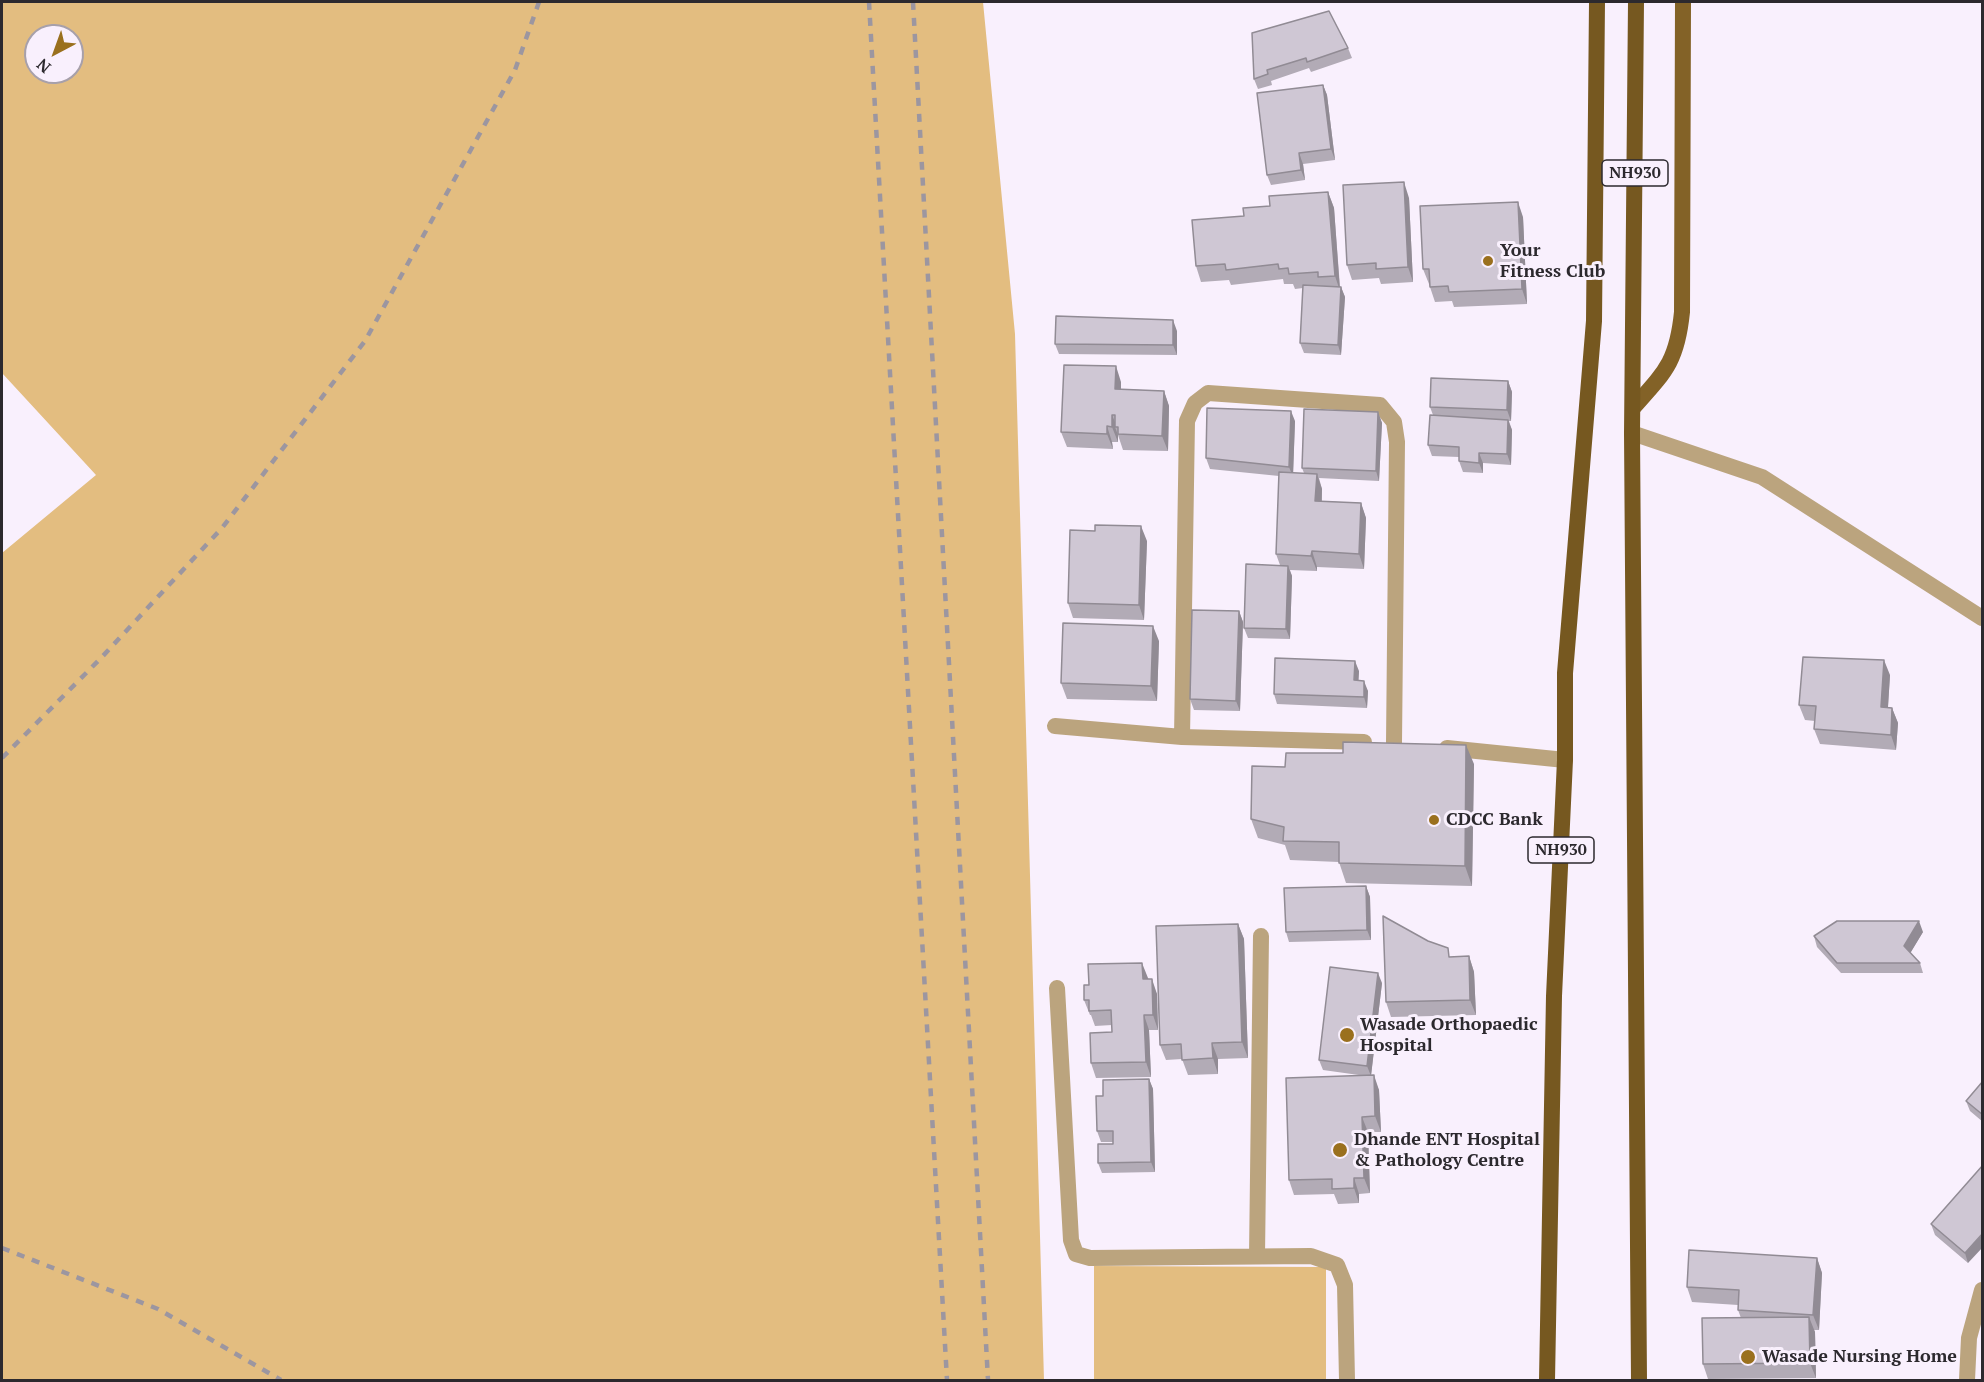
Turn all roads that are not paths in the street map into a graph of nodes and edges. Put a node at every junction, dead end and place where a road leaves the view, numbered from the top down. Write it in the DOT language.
graph roads {
  1 [pos="1597,2"];
  2 [pos="1636,2"];
  3 [pos="1683,2"];
  4 [pos="1633,408"];
  5 [pos="1632,434"];
  6 [pos="1983,618"];
  7 [pos="1055,726"];
  8 [pos="1182,737"];
  9 [pos="1428,747"];
  10 [pos="1565,759"];
  11 [pos="1261,936"];
  12 [pos="1057,988"];
  13 [pos="1257,1256"];
  14 [pos="1983,1290"];
  15 [pos="1979,1316"];
  16 [pos="1347,1380"];
  17 [pos="1547,1380"];
  18 [pos="1639,1380"];
  19 [pos="1967,1380"];
  1 -- 10 [label="highway, NH930"];
  2 -- 4 [label="highway, NH930"];
  3 -- 4 [label="main road"];
  4 -- 5 [label="highway, NH930"];
  5 -- 6 [label="street"];
  5 -- 18 [label="highway, NH930"];
  7 -- 8 [label="street"];
  8 -- 8 [label="street"];
  9 -- 10 [label="street"];
  10 -- 17 [label="highway, NH930"];
  11 -- 13 [label="street"];
  12 -- 13 [label="street"];
  13 -- 16 [label="street"];
  14 -- 15 [label="street"];
  15 -- 19 [label="street"];
}
